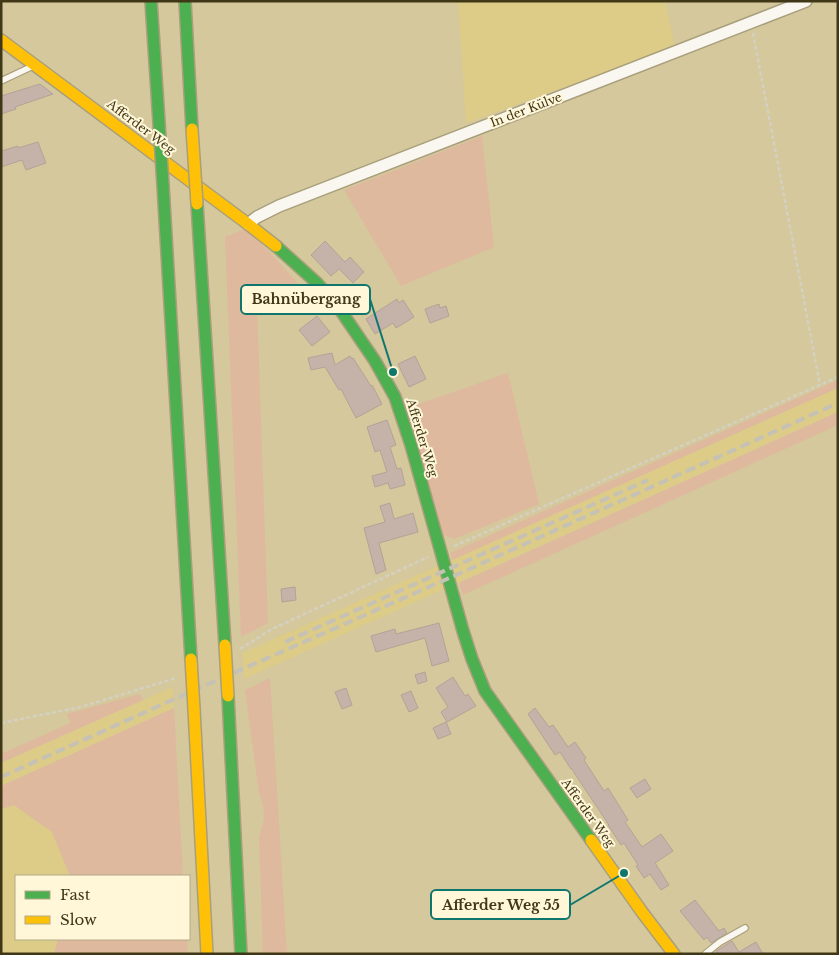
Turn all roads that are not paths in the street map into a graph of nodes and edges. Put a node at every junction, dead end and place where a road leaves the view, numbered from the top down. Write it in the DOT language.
graph roads {
  1 [pos="151,1"];
  2 [pos="185,1"];
  3 [pos="806,1"];
  4 [pos="1,40"];
  5 [pos="35,65"];
  6 [pos="1,81"];
  7 [pos="248,224"];
  8 [pos="745,928"];
  9 [pos="207,954"];
  10 [pos="241,954"];
  11 [pos="674,954"];
  12 [pos="705,954"];
  1 -- 9 [label="main road, bridge"];
  2 -- 10 [label="main road, bridge"];
  3 -- 7 [label="street, In der Külve"];
  4 -- 5 [label="main road, Afferder Weg"];
  5 -- 6 [label="lane"];
  5 -- 7 [label="main road, Afferder Weg"];
  7 -- 11 [label="main road, Afferder Weg"];
  8 -- 12 [label="lane"];
}
